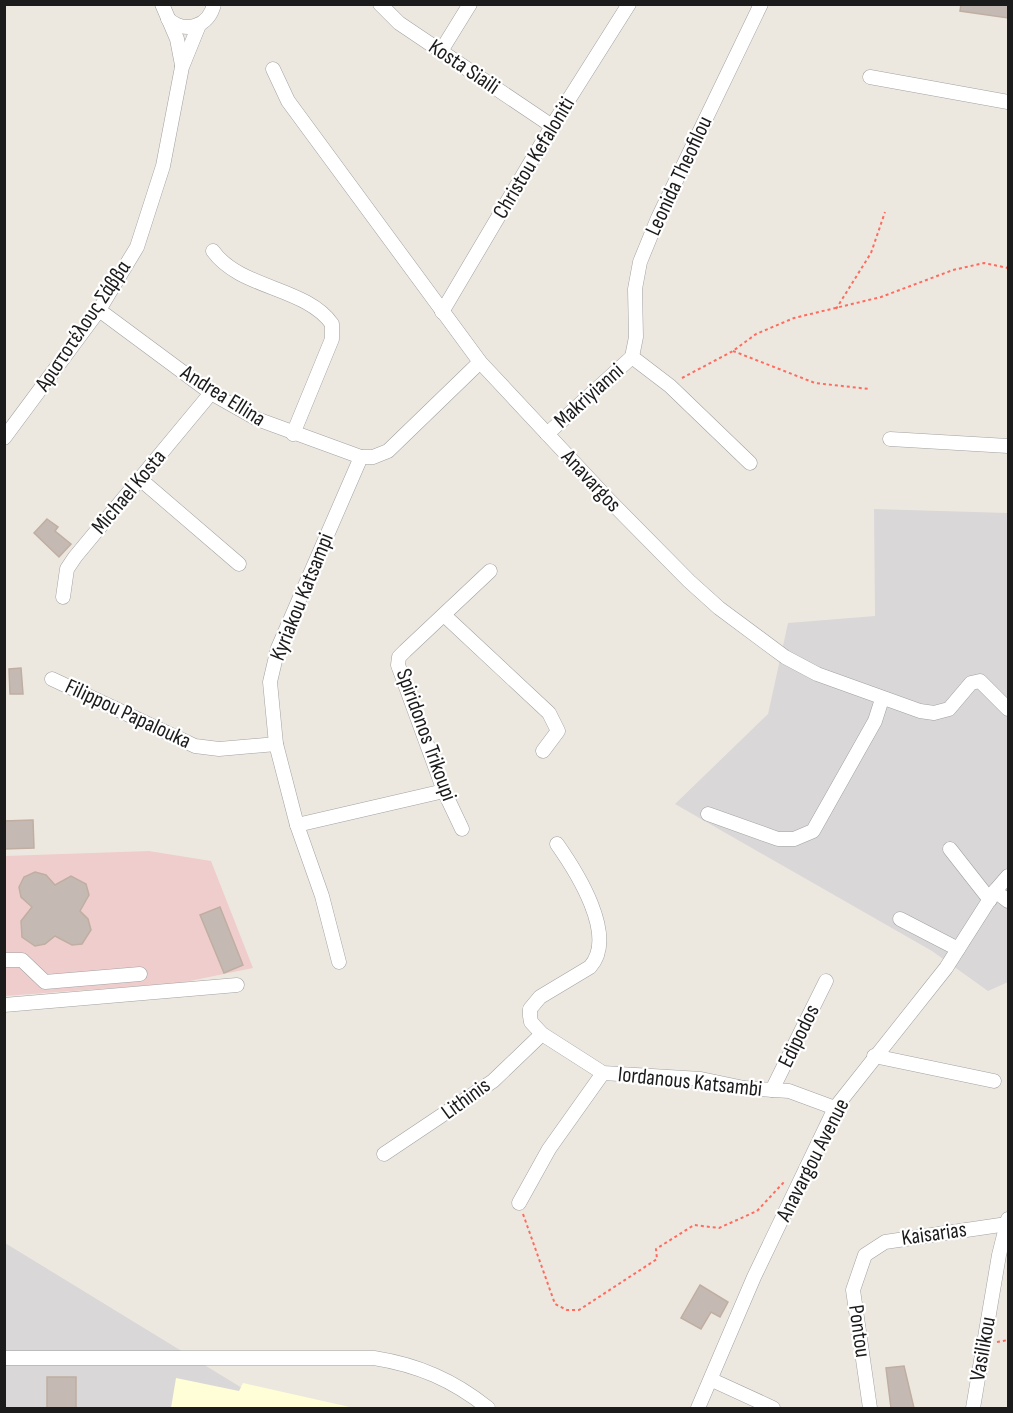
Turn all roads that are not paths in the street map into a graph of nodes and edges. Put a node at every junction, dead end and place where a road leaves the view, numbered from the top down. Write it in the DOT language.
graph roads {
  1 [pos="162,4"];
  2 [pos="214,4"];
  3 [pos="380,4"];
  4 [pos="470,4"];
  5 [pos="629,4"];
  6 [pos="761,4"];
  7 [pos="168,18"];
  8 [pos="199,25"];
  9 [pos="441,51"];
  10 [pos="182,67"];
  11 [pos="273,69"];
  12 [pos="870,77"];
  13 [pos="1008,102"];
  14 [pos="552,126"];
  15 [pos="213,251"];
  16 [pos="99,310"];
  17 [pos="442,312"];
  18 [pos="632,357"];
  19 [pos="480,362"];
  20 [pos="211,393"];
  21 [pos="293,434"];
  22 [pos="547,434"];
  23 [pos="4,438"];
  24 [pos="890,439"];
  25 [pos="1008,446"];
  26 [pos="361,457"];
  27 [pos="750,464"];
  28 [pos="140,479"];
  29 [pos="239,564"];
  30 [pos="490,571"];
  31 [pos="63,597"];
  32 [pos="444,615"];
  33 [pos="52,679"];
  34 [pos="882,699"];
  35 [pos="1008,709"];
  36 [pos="276,744"];
  37 [pos="543,751"];
  38 [pos="444,791"];
  39 [pos="708,813"];
  40 [pos="297,825"];
  41 [pos="462,829"];
  42 [pos="557,844"];
  43 [pos="950,849"];
  44 [pos="1008,876"];
  45 [pos="993,895"];
  46 [pos="1008,902"];
  47 [pos="900,919"];
  48 [pos="958,949"];
  49 [pos="4,960"];
  50 [pos="339,962"];
  51 [pos="140,974"];
  52 [pos="825,981"];
  53 [pos="237,985"];
  54 [pos="4,1005"];
  55 [pos="542,1035"];
  56 [pos="874,1056"];
  57 [pos="603,1073"];
  58 [pos="994,1081"];
  59 [pos="772,1090"];
  60 [pos="835,1108"];
  61 [pos="384,1154"];
  62 [pos="519,1203"];
  63 [pos="1008,1221"];
  64 [pos="865,1254"];
  65 [pos="4,1358"];
  66 [pos="712,1380"];
  67 [pos="488,1408"];
  68 [pos="698,1408"];
  69 [pos="772,1408"];
  70 [pos="870,1408"];
  71 [pos="973,1408"];
  1 -- 7 [label="street, Αριστοτέλους Σάββα"];
  2 -- 8 [label="street, Αριστοτέλους Σάββα"];
  3 -- 9 [label="street, Kosta Siaili"];
  4 -- 9 [label="street"];
  5 -- 14 [label="street, Christou Kefaloniti"];
  6 -- 18 [label="street, Leonida Theofilou"];
  7 -- 8 [label="street"];
  7 -- 10 [label="street, Αριστοτέλους Σάββα"];
  8 -- 10 [label="street, Αριστοτέλους Σάββα"];
  9 -- 14 [label="street, Kosta Siaili"];
  10 -- 16 [label="street, Αριστοτέλους Σάββα"];
  11 -- 17 [label="street, Anavargos"];
  12 -- 13 [label="street"];
  14 -- 17 [label="street, Christou Kefaloniti"];
  15 -- 21 [label="street"];
  16 -- 20 [label="street, Andrea Ellina"];
  16 -- 23 [label="street, Αριστοτέλους Σάββα"];
  17 -- 19 [label="street, Anavargos"];
  18 -- 22 [label="street, Makriyianni"];
  18 -- 27 [label="street"];
  19 -- 22 [label="street, Anavargos"];
  19 -- 26 [label="street"];
  20 -- 21 [label="street, Andrea Ellina"];
  20 -- 28 [label="street, Michael Kosta"];
  21 -- 26 [label="street, Andrea Ellina"];
  22 -- 34 [label="street, Anavargos"];
  24 -- 25 [label="street"];
  26 -- 36 [label="street, Kyriakou Katsampi"];
  28 -- 29 [label="street"];
  28 -- 31 [label="street, Michael Kosta"];
  30 -- 32 [label="street, Spiridonos Trikoupi"];
  32 -- 37 [label="street"];
  32 -- 38 [label="street, Spiridonos Trikoupi"];
  33 -- 36 [label="street, Filippou Papalouka"];
  34 -- 35 [label="street, Anavargos"];
  34 -- 39 [label="street"];
  36 -- 40 [label="street, Kyriakou Katsampi"];
  38 -- 40 [label="street"];
  38 -- 41 [label="street, Spiridonos Trikoupi"];
  40 -- 50 [label="street, Kyriakou Katsampi"];
  42 -- 55 [label="street"];
  43 -- 45 [label="street"];
  44 -- 45 [label="street, Anavargou Avenue"];
  45 -- 46 [label="street"];
  45 -- 48 [label="street, Anavargou Avenue"];
  47 -- 48 [label="street"];
  48 -- 56 [label="street, Anavargou Avenue"];
  49 -- 51 [label="street"];
  52 -- 59 [label="street, Edipodos"];
  53 -- 54 [label="street"];
  55 -- 57 [label="street, Iordanous Katsambi"];
  55 -- 61 [label="street, Lithinis"];
  56 -- 58 [label="street"];
  56 -- 60 [label="street, Anavargou Avenue"];
  57 -- 59 [label="street, Iordanous Katsambi"];
  57 -- 62 [label="street"];
  59 -- 60 [label="street, Iordanous Katsambi"];
  60 -- 66 [label="street, Anavargou Avenue"];
  63 -- 64 [label="street, Kaisarias"];
  63 -- 71 [label="street, Vasilikou"];
  64 -- 70 [label="street, Pontou"];
  65 -- 67 [label="street"];
  66 -- 68 [label="street, Anavargou Avenue"];
  66 -- 69 [label="street"];
}
